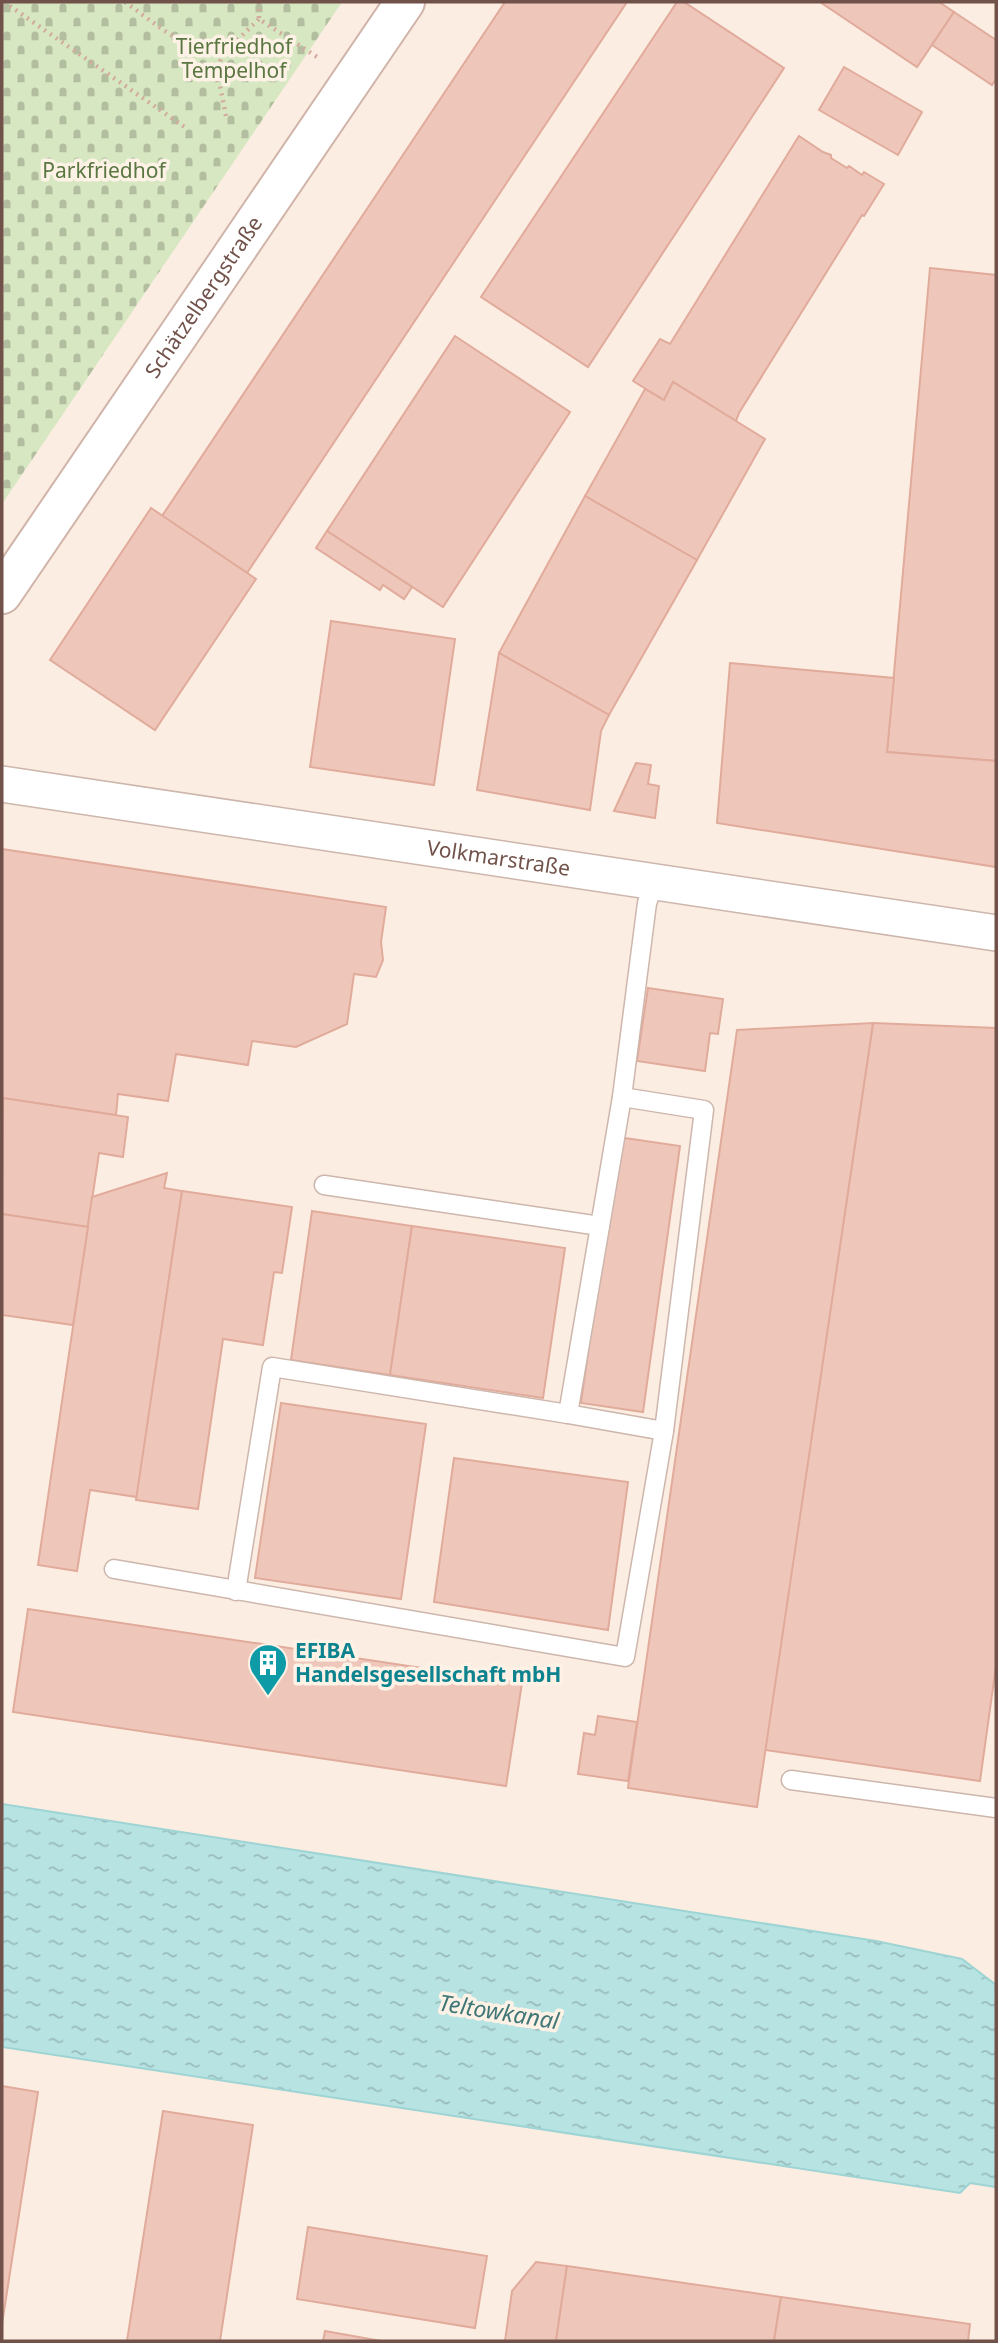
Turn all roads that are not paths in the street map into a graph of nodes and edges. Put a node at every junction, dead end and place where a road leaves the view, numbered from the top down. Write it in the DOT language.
graph roads {
  1 [pos="405,2"];
  2 [pos="2,594"];
  3 [pos="2,784"];
  4 [pos="655,882"];
  5 [pos="996,933"];
  6 [pos="622,1097"];
  7 [pos="324,1185"];
  8 [pos="600,1226"];
  9 [pos="568,1414"];
  10 [pos="664,1431"];
  11 [pos="114,1570"];
  12 [pos="236,1591"];
  13 [pos="791,1780"];
  14 [pos="996,1808"];
  1 -- 2 [label="street, Schätzelbergstraße"];
  3 -- 4 [label="street, Volkmarstraße"];
  4 -- 5 [label="street, Volkmarstraße"];
  4 -- 6 [label="lane"];
  6 -- 8 [label="lane"];
  6 -- 10 [label="lane"];
  7 -- 8 [label="lane"];
  8 -- 9 [label="lane"];
  9 -- 10 [label="lane"];
  9 -- 12 [label="lane"];
  10 -- 12 [label="lane"];
  11 -- 12 [label="lane"];
  13 -- 14 [label="lane"];
}
